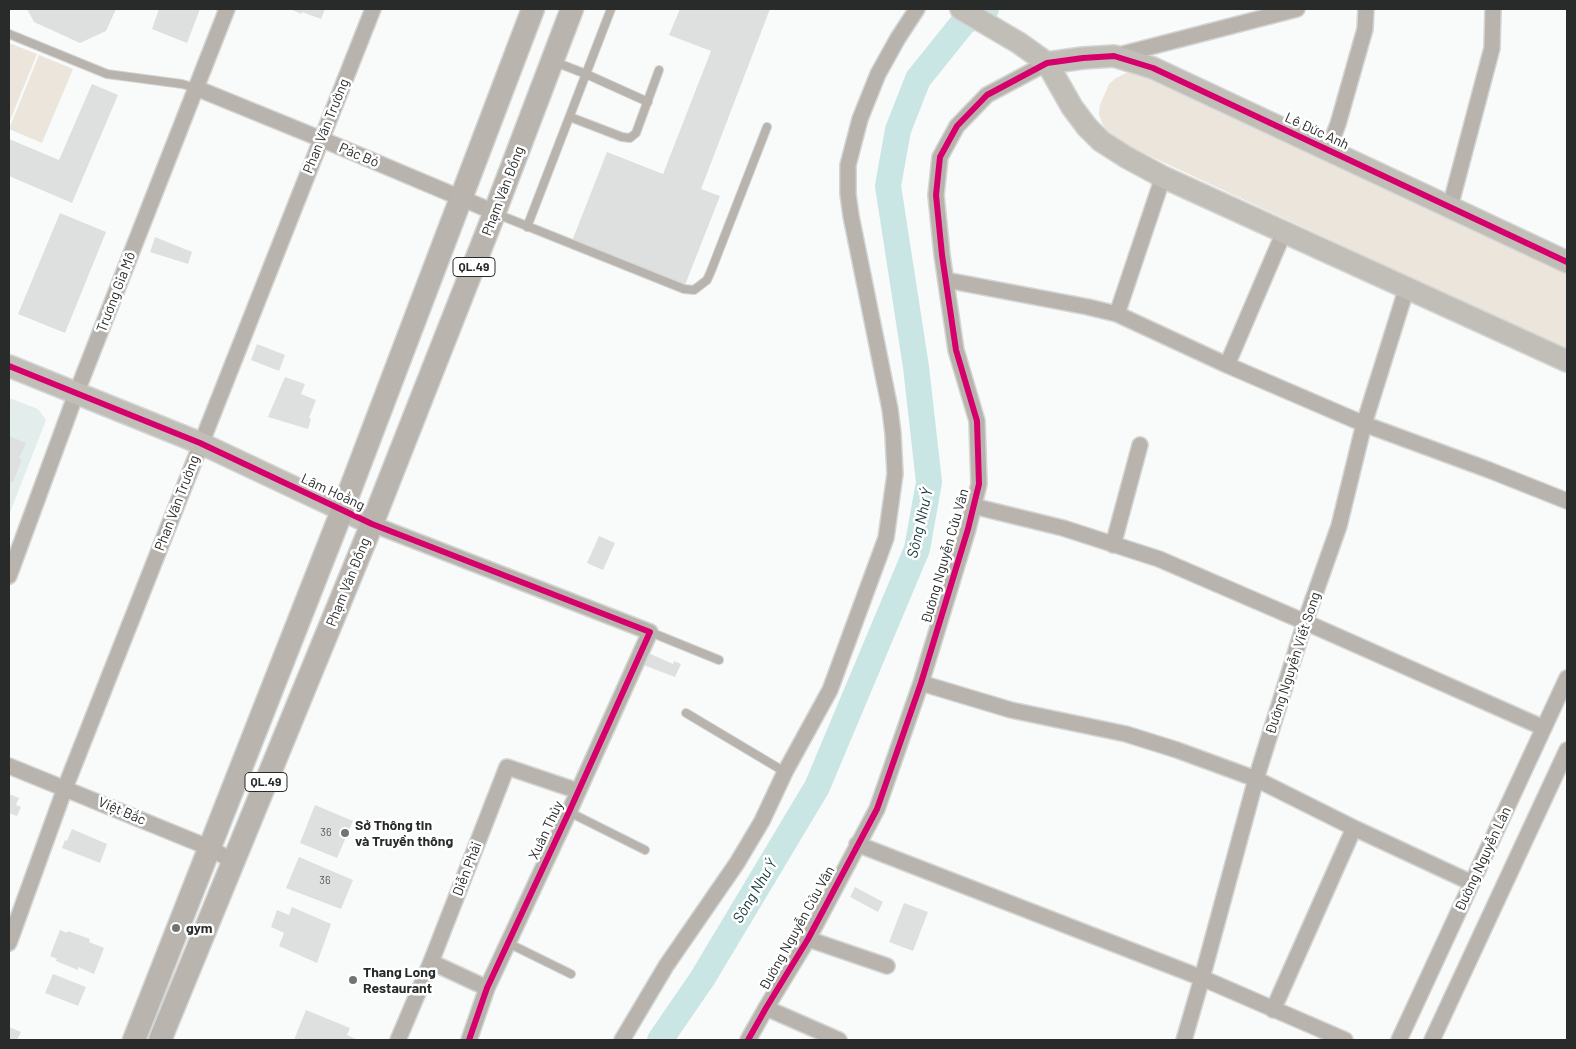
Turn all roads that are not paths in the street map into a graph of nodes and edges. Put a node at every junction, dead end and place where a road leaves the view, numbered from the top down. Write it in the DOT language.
graph roads {
  1 [pos="226,9"];
  2 [pos="373,9"];
  3 [pos="533,9"];
  4 [pos="572,9"];
  5 [pos="611,9"];
  6 [pos="917,9"];
  7 [pos="961,9"];
  8 [pos="1297,9"];
  9 [pos="1366,9"];
  10 [pos="1493,9"];
  11 [pos="9,34"];
  12 [pos="1114,56"];
  13 [pos="553,61"];
  14 [pos="1047,63"];
  15 [pos="659,70"];
  16 [pos="586,74"];
  17 [pos="196,88"];
  18 [pos="648,102"];
  19 [pos="570,117"];
  20 [pos="767,127"];
  21 [pos="321,139"];
  22 [pos="1328,150"];
  23 [pos="1163,177"];
  24 [pos="461,198"];
  25 [pos="1450,207"];
  26 [pos="494,212"];
  27 [pos="527,227"];
  28 [pos="1284,232"];
  29 [pos="1567,262"];
  30 [pos="946,280"];
  31 [pos="1407,287"];
  32 [pos="1117,314"];
  33 [pos="1567,361"];
  34 [pos="1227,365"];
  35 [pos="9,366"];
  36 [pos="76,394"];
  37 [pos="1364,424"];
  38 [pos="200,444"];
  39 [pos="1140,446"];
  40 [pos="1567,501"];
  41 [pos="974,506"];
  42 [pos="342,510"];
  43 [pos="372,524"];
  44 [pos="1113,545"];
  45 [pos="9,576"];
  46 [pos="1305,622"];
  47 [pos="650,632"];
  48 [pos="719,660"];
  49 [pos="1567,678"];
  50 [pos="921,683"];
  51 [pos="686,712"];
  52 [pos="1544,728"];
  53 [pos="1567,750"];
  54 [pos="9,766"];
  55 [pos="784,772"];
  56 [pos="1256,779"];
  57 [pos="65,788"];
  58 [pos="578,791"];
  59 [pos="569,812"];
  60 [pos="1354,828"];
  61 [pos="857,844"];
  62 [pos="210,848"];
  63 [pos="645,850"];
  64 [pos="234,862"];
  65 [pos="1472,883"];
  66 [pos="808,939"];
  67 [pos="9,943"];
  68 [pos="508,943"];
  69 [pos="431,962"];
  70 [pos="887,966"];
  71 [pos="571,974"];
  72 [pos="1202,978"];
  73 [pos="487,988"];
  74 [pos="766,1008"];
  75 [pos="1273,1010"];
  76 [pos="134,1040"];
  77 [pos="160,1040"];
  78 [pos="398,1040"];
  79 [pos="469,1040"];
  80 [pos="622,1040"];
  81 [pos="748,1040"];
  82 [pos="839,1040"];
  83 [pos="1184,1040"];
  84 [pos="1345,1040"];
  85 [pos="1399,1040"];
  86 [pos="1432,1040"];
  1 -- 17 [label="street, Trương Gia Mô"];
  2 -- 21 [label="street, Phan Văn Trường"];
  3 -- 24 [label="main road, QL.49"];
  4 -- 13 [label="main road, Phạm Văn Đồng / QL.49"];
  5 -- 16 [label="lane"];
  6 -- 55 [label="street"];
  7 -- 14 [label="street"];
  8 -- 12 [label="street"];
  9 -- 22 [label="street"];
  10 -- 25 [label="street"];
  11 -- 17 [label="lane"];
  12 -- 14 [label="street, Lê Đức Anh"];
  12 -- 22 [label="street, Lê Đức Anh"];
  13 -- 16 [label="lane"];
  13 -- 26 [label="main road, Phạm Văn Đồng / QL.49"];
  14 -- 23 [label="street"];
  14 -- 30 [label="street, Đường Nguyễn Cửu Vân"];
  15 -- 18 [label="lane"];
  16 -- 18 [label="lane"];
  16 -- 19 [label="lane"];
  17 -- 21 [label="street, Pác Bó"];
  17 -- 36 [label="street, Trương Gia Mô"];
  18 -- 19 [label="lane"];
  19 -- 27 [label="lane"];
  20 -- 27 [label="lane"];
  21 -- 24 [label="street, Pác Bó"];
  21 -- 38 [label="street, Phan Văn Trường"];
  22 -- 25 [label="street, Lê Đức Anh"];
  23 -- 28 [label="street"];
  23 -- 32 [label="street"];
  24 -- 26 [label="street, Pác Bó"];
  24 -- 42 [label="main road, QL.49"];
  25 -- 29 [label="street, Lê Đức Anh"];
  26 -- 27 [label="lane"];
  26 -- 43 [label="main road, Phạm Văn Đồng / QL.49"];
  28 -- 31 [label="street"];
  28 -- 34 [label="street"];
  30 -- 32 [label="street"];
  30 -- 41 [label="street, Đường Nguyễn Cửu Vân"];
  31 -- 33 [label="street"];
  31 -- 37 [label="street, Đường Nguyễn Viết Song"];
  32 -- 34 [label="street"];
  34 -- 37 [label="street"];
  35 -- 36 [label="street, Lâm Hoằng"];
  36 -- 38 [label="street, Lâm Hoằng"];
  36 -- 45 [label="street, Trương Gia Mô"];
  37 -- 40 [label="street"];
  37 -- 46 [label="street, Đường Nguyễn Viết Song"];
  38 -- 42 [label="street, Lâm Hoằng"];
  38 -- 57 [label="street, Phan Văn Trường"];
  39 -- 44 [label="street"];
  41 -- 44 [label="street"];
  41 -- 50 [label="street, Đường Nguyễn Cửu Vân"];
  42 -- 43 [label="street, Lâm Hoằng"];
  42 -- 62 [label="main road, QL.49"];
  43 -- 47 [label="street, Lâm Hoằng"];
  43 -- 64 [label="main road, Phạm Văn Đồng / QL.49"];
  44 -- 46 [label="street"];
  46 -- 52 [label="street"];
  46 -- 56 [label="street, Đường Nguyễn Viết Song"];
  47 -- 48 [label="lane"];
  47 -- 58 [label="street, Xuân Thủy"];
  49 -- 52 [label="street, Đường Nguyễn Lân"];
  50 -- 56 [label="street"];
  50 -- 61 [label="street, Đường Nguyễn Cửu Vân"];
  51 -- 55 [label="lane"];
  52 -- 65 [label="street, Đường Nguyễn Lân"];
  53 -- 86 [label="street"];
  54 -- 57 [label="street, Việt Bắc"];
  55 -- 80 [label="street"];
  56 -- 60 [label="street"];
  56 -- 72 [label="street, Đường Nguyễn Viết Song"];
  57 -- 62 [label="street, Việt Bắc"];
  57 -- 67 [label="street, Phan Văn Trường"];
  58 -- 59 [label="street, Xuân Thủy"];
  58 -- 69 [label="street, Diễn Phái"];
  59 -- 63 [label="lane"];
  59 -- 68 [label="street, Xuân Thủy"];
  60 -- 65 [label="street"];
  60 -- 75 [label="street"];
  61 -- 66 [label="street, Đường Nguyễn Cửu Vân"];
  61 -- 72 [label="street"];
  62 -- 64 [label="street, Việt Bắc"];
  62 -- 76 [label="main road, QL.49"];
  64 -- 77 [label="main road, Phạm Văn Đồng / QL.49"];
  65 -- 85 [label="street, Đường Nguyễn Lân"];
  66 -- 70 [label="street"];
  66 -- 74 [label="street, Đường Nguyễn Cửu Vân"];
  68 -- 71 [label="lane"];
  68 -- 73 [label="street, Xuân Thủy"];
  69 -- 73 [label="street"];
  69 -- 78 [label="street, Diễn Phái"];
  72 -- 75 [label="street"];
  72 -- 83 [label="street, Đường Nguyễn Viết Song"];
  73 -- 79 [label="street, Xuân Thủy"];
  74 -- 81 [label="street, Đường Nguyễn Cửu Vân"];
  74 -- 82 [label="street"];
  75 -- 84 [label="street"];
}
